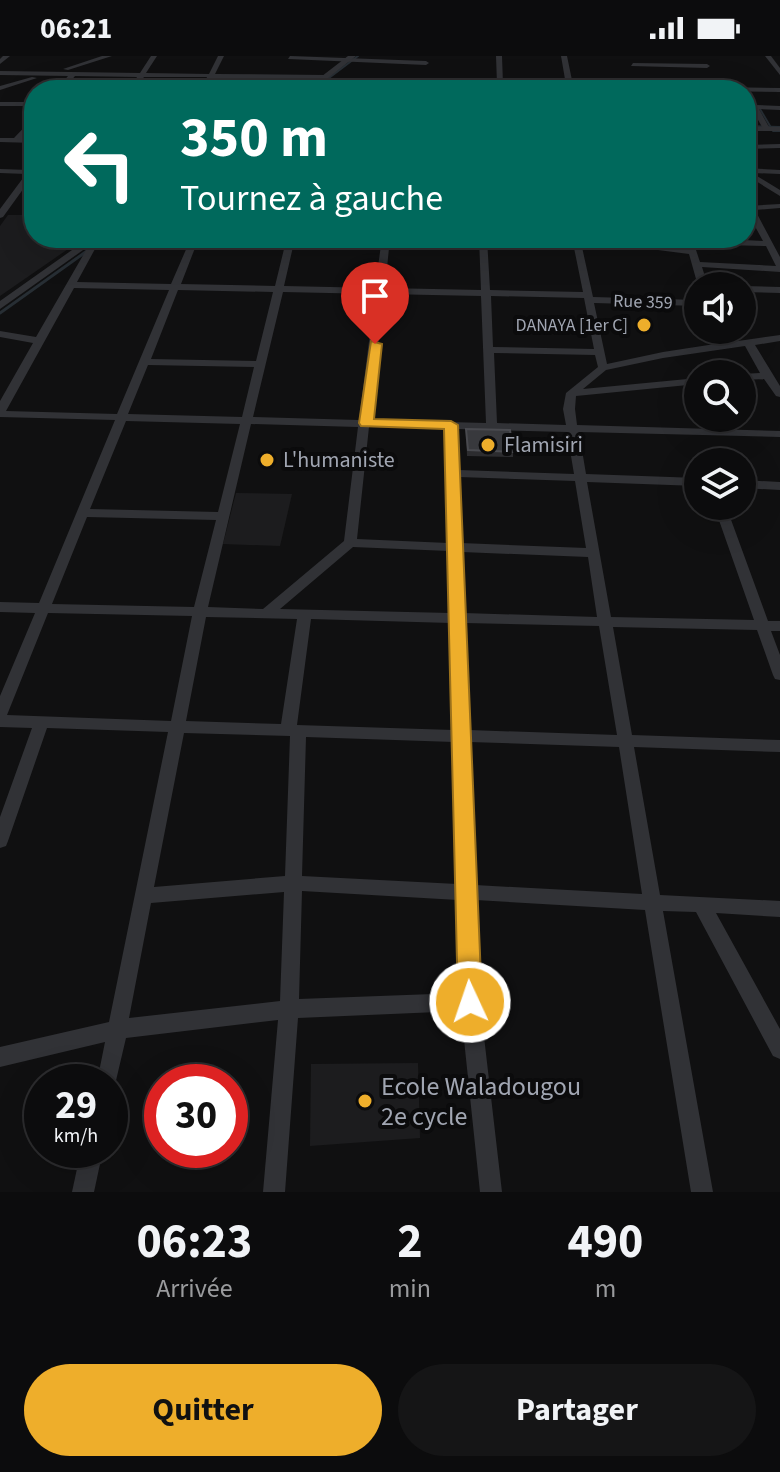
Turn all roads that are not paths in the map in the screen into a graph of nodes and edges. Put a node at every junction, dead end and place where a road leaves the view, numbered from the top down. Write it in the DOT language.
graph roads {
  1 [pos="7,56"];
  2 [pos="109,56"];
  3 [pos="154,56"];
  4 [pos="221,56"];
  5 [pos="499,56"];
  6 [pos="564,56"];
  7 [pos="630,56"];
  8 [pos="702,56"];
  9 [pos="768,56"];
  10 [pos="290,57"];
  11 [pos="349,59"];
  12 [pos="427,60"];
  13 [pos="0,62"];
  14 [pos="633,65"];
  15 [pos="707,66"];
  16 [pos="0,73"];
  17 [pos="49,73"];
  18 [pos="780,73"];
  19 [pos="73,74"];
  20 [pos="143,74"];
  21 [pos="212,75"];
  22 [pos="284,76"];
  23 [pos="325,77"];
  24 [pos="26,80"];
  25 [pos="68,80"];
  26 [pos="139,80"];
  27 [pos="209,80"];
  28 [pos="283,80"];
  29 [pos="320,80"];
  30 [pos="425,80"];
  31 [pos="500,80"];
  32 [pos="569,80"];
  33 [pos="639,80"];
  34 [pos="715,80"];
  35 [pos="24,81"];
  36 [pos="0,88"];
  37 [pos="780,90"];
  38 [pos="756,91"];
  39 [pos="0,104"];
  40 [pos="24,104"];
  41 [pos="756,108"];
  42 [pos="780,108"];
  43 [pos="756,115"];
  44 [pos="756,129"];
  45 [pos="767,129"];
  46 [pos="780,129"];
  47 [pos="24,131"];
  48 [pos="0,140"];
  49 [pos="16,141"];
  50 [pos="24,141"];
  51 [pos="780,146"];
  52 [pos="756,147"];
  53 [pos="24,170"];
  54 [pos="0,171"];
  55 [pos="756,171"];
  56 [pos="780,172"];
  57 [pos="756,178"];
  58 [pos="24,182"];
  59 [pos="780,194"];
  60 [pos="780,206"];
  61 [pos="756,208"];
  62 [pos="0,215"];
  63 [pos="756,222"];
  64 [pos="756,243"];
  65 [pos="769,244"];
  66 [pos="82,248"];
  67 [pos="90,248"];
  68 [pos="190,248"];
  69 [pos="289,248"];
  70 [pos="385,248"];
  71 [pos="483,248"];
  72 [pos="578,248"];
  73 [pos="662,248"];
  74 [pos="691,248"];
  75 [pos="692,252"];
  76 [pos="695,264"];
  77 [pos="780,267"];
  78 [pos="698,272"];
  79 [pos="70,285"];
  80 [pos="174,287"];
  81 [pos="279,289"];
  82 [pos="756,289"];
  83 [pos="780,290"];
  84 [pos="381,291"];
  85 [pos="485,293"];
  86 [pos="588,298"];
  87 [pos="684,302"];
  88 [pos="0,306"];
  89 [pos="0,334"];
  90 [pos="780,338"];
  91 [pos="39,341"];
  92 [pos="756,341"];
  93 [pos="734,344"];
  94 [pos="749,344"];
  95 [pos="720,346"];
  96 [pos="488,350"];
  97 [pos="599,352"];
  98 [pos="144,362"];
  99 [pos="261,364"];
  100 [pos="603,368"];
  101 [pos="756,376"];
  102 [pos="767,376"];
  103 [pos="684,382"];
  104 [pos="571,393"];
  105 [pos="780,394"];
  106 [pos="0,412"];
  107 [pos="121,417"];
  108 [pos="247,420"];
  109 [pos="366,423"];
  110 [pos="451,425"];
  111 [pos="492,426"];
  112 [pos="572,428"];
  113 [pos="780,434"];
  114 [pos="453,473"];
  115 [pos="581,478"];
  116 [pos="684,482"];
  117 [pos="756,485"];
  118 [pos="780,486"];
  119 [pos="82,513"];
  120 [pos="224,516"];
  121 [pos="725,520"];
  122 [pos="350,543"];
  123 [pos="456,548"];
  124 [pos="594,553"];
  125 [pos="0,607"];
  126 [pos="43,608"];
  127 [pos="200,612"];
  128 [pos="265,614"];
  129 [pos="305,615"];
  130 [pos="458,618"];
  131 [pos="605,622"];
  132 [pos="761,626"];
  133 [pos="780,626"];
  134 [pos="780,675"];
  135 [pos="0,714"];
  136 [pos="0,721"];
  137 [pos="42,722"];
  138 [pos="177,727"];
  139 [pos="293,730"];
  140 [pos="461,736"];
  141 [pos="626,741"];
  142 [pos="780,746"];
  143 [pos="0,841"];
  144 [pos="294,883"];
  145 [pos="465,892"];
  146 [pos="144,896"];
  147 [pos="653,902"];
  148 [pos="701,904"];
  149 [pos="780,909"];
  150 [pos="470,1002"];
  151 [pos="289,1009"];
  152 [pos="118,1029"];
  153 [pos="780,1049"];
  154 [pos="0,1057"];
  155 [pos="111,1064"];
  156 [pos="88,1168"];
  157 [pos="83,1192"];
  158 [pos="274,1192"];
  159 [pos="491,1192"];
  160 [pos="702,1192"];
  1 -- 13 [label="street"];
  2 -- 17 [label="street"];
  3 -- 20 [label="street"];
  4 -- 21 [label="street"];
  5 -- 31 [label="street"];
  6 -- 32 [label="street"];
  7 -- 14 [label="street"];
  8 -- 15 [label="street"];
  9 -- 18 [label="street"];
  10 -- 11 [label="street"];
  10 -- 22 [label="street"];
  11 -- 12 [label="street"];
  11 -- 23 [label="street"];
  12 -- 30 [label="street"];
  14 -- 15 [label="street"];
  14 -- 33 [label="street"];
  15 -- 34 [label="street"];
  16 -- 17 [label="street"];
  17 -- 19 [label="street"];
  17 -- 24 [label="street"];
  19 -- 20 [label="street"];
  19 -- 25 [label="street"];
  20 -- 21 [label="street"];
  20 -- 26 [label="street"];
  21 -- 22 [label="street"];
  21 -- 27 [label="street"];
  22 -- 23 [label="street"];
  22 -- 28 [label="street"];
  23 -- 29 [label="street"];
  35 -- 36 [label="street"];
  37 -- 38 [label="street"];
  39 -- 40 [label="street"];
  41 -- 42 [label="street"];
  43 -- 45 [label="street"];
  44 -- 45 [label="street"];
  45 -- 46 [label="street"];
  47 -- 49 [label="street"];
  48 -- 49 [label="street"];
  49 -- 50 [label="street"];
  51 -- 52 [label="street"];
  53 -- 54 [label="street"];
  55 -- 56 [label="street"];
  57 -- 59 [label="street"];
  58 -- 62 [label="street"];
  60 -- 61 [label="street"];
  63 -- 65 [label="street"];
  64 -- 65 [label="street"];
  65 -- 77 [label="street"];
  66 -- 88 [label="street"];
  67 -- 79 [label="street"];
  68 -- 80 [label="street"];
  69 -- 81 [label="street"];
  70 -- 84 [label="street"];
  71 -- 85 [label="street"];
  72 -- 86 [label="street"];
  73 -- 75 [label="street"];
  74 -- 75 [label="street"];
  75 -- 76 [label="street"];
  76 -- 77 [label="street"];
  76 -- 78 [label="street"];
  79 -- 80 [label="street, Rue 359"];
  79 -- 91 [label="street"];
  80 -- 81 [label="street, Rue 359"];
  80 -- 98 [label="street"];
  81 -- 84 [label="street, Rue 359"];
  81 -- 99 [label="street"];
  82 -- 83 [label="street"];
  84 -- 85 [label="street, Rue 359"];
  84 -- 109 [label="street"];
  85 -- 86 [label="street, Rue 359"];
  85 -- 96 [label="street"];
  86 -- 87 [label="street, Rue 359"];
  86 -- 97 [label="street"];
  89 -- 91 [label="street"];
  90 -- 92 [label="street"];
  91 -- 106 [label="street"];
  93 -- 95 [label="street"];
  94 -- 102 [label="street"];
  95 -- 100 [label="street"];
  96 -- 97 [label="street"];
  96 -- 111 [label="street"];
  97 -- 100 [label="street"];
  98 -- 99 [label="street"];
  98 -- 107 [label="street"];
  99 -- 108 [label="street"];
  100 -- 104 [label="street"];
  101 -- 102 [label="street"];
  102 -- 105 [label="street"];
  103 -- 104 [label="street"];
  104 -- 112 [label="street"];
  106 -- 107 [label="street"];
  107 -- 108 [label="street"];
  107 -- 119 [label="street"];
  108 -- 109 [label="street"];
  108 -- 120 [label="street"];
  109 -- 110 [label="street"];
  109 -- 122 [label="street"];
  110 -- 111 [label="street"];
  110 -- 114 [label="street"];
  111 -- 112 [label="street"];
  112 -- 113 [label="street"];
  112 -- 115 [label="street"];
  114 -- 115 [label="street"];
  114 -- 123 [label="street"];
  115 -- 116 [label="street"];
  115 -- 124 [label="street"];
  117 -- 118 [label="street"];
  119 -- 120 [label="street"];
  119 -- 126 [label="street"];
  120 -- 127 [label="street"];
  121 -- 132 [label="street"];
  122 -- 123 [label="street"];
  122 -- 128 [label="street"];
  123 -- 124 [label="street"];
  123 -- 130 [label="street"];
  124 -- 131 [label="street"];
  125 -- 126 [label="street"];
  126 -- 127 [label="street"];
  126 -- 135 [label="street"];
  127 -- 128 [label="street"];
  127 -- 138 [label="street"];
  128 -- 129 [label="street"];
  129 -- 130 [label="street"];
  129 -- 139 [label="street"];
  130 -- 131 [label="street"];
  130 -- 140 [label="street"];
  131 -- 132 [label="street"];
  131 -- 141 [label="street"];
  132 -- 133 [label="street"];
  132 -- 134 [label="street"];
  136 -- 137 [label="street"];
  137 -- 138 [label="street"];
  137 -- 143 [label="street"];
  138 -- 139 [label="street"];
  138 -- 146 [label="street"];
  139 -- 140 [label="street"];
  139 -- 144 [label="street"];
  140 -- 141 [label="street"];
  140 -- 145 [label="street"];
  141 -- 142 [label="street"];
  141 -- 147 [label="street"];
  144 -- 145 [label="street"];
  144 -- 146 [label="street"];
  144 -- 151 [label="street"];
  145 -- 147 [label="street"];
  145 -- 150 [label="street"];
  146 -- 152 [label="street"];
  147 -- 148 [label="street"];
  147 -- 160 [label="street"];
  148 -- 149 [label="street"];
  148 -- 153 [label="street"];
  150 -- 151 [label="street"];
  150 -- 159 [label="street"];
  151 -- 152 [label="street"];
  151 -- 158 [label="street"];
  152 -- 154 [label="street"];
  152 -- 155 [label="street"];
  156 -- 157 [label="street"];
}
